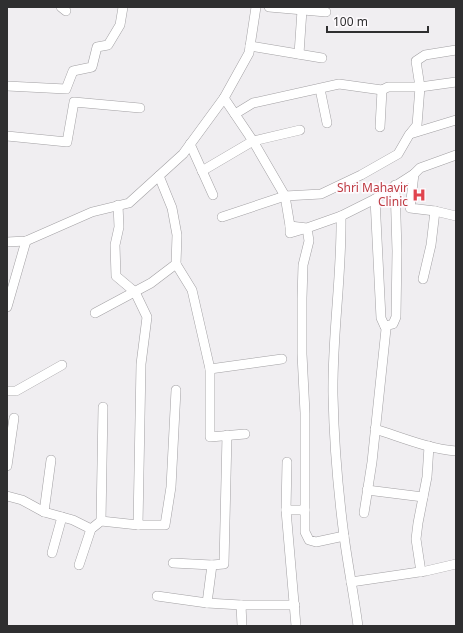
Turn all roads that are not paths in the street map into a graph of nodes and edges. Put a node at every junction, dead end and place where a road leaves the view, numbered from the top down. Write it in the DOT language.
graph roads {
  1 [pos="123,7"];
  2 [pos="256,7"];
  3 [pos="269,7"];
  4 [pos="302,10"];
  5 [pos="326,12"];
  6 [pos="250,46"];
  7 [pos="456,50"];
  8 [pos="299,54"];
  9 [pos="322,58"];
  10 [pos="456,82"];
  11 [pos="7,86"];
  12 [pos="420,87"];
  13 [pos="320,89"];
  14 [pos="382,90"];
  15 [pos="224,98"];
  16 [pos="140,108"];
  17 [pos="235,114"];
  18 [pos="456,120"];
  19 [pos="327,124"];
  20 [pos="380,127"];
  21 [pos="300,130"];
  22 [pos="409,135"];
  23 [pos="7,136"];
  24 [pos="253,141"];
  25 [pos="190,144"];
  26 [pos="456,155"];
  27 [pos="202,171"];
  28 [pos="414,174"];
  29 [pos="159,176"];
  30 [pos="395,185"];
  31 [pos="212,195"];
  32 [pos="285,196"];
  33 [pos="375,199"];
  34 [pos="118,205"];
  35 [pos="435,211"];
  36 [pos="341,216"];
  37 [pos="456,216"];
  38 [pos="222,217"];
  39 [pos="307,228"];
  40 [pos="26,241"];
  41 [pos="7,242"];
  42 [pos="176,264"];
  43 [pos="423,279"];
  44 [pos="135,292"];
  45 [pos="7,308"];
  46 [pos="95,313"];
  47 [pos="385,326"];
  48 [pos="282,359"];
  49 [pos="62,365"];
  50 [pos="210,369"];
  51 [pos="176,390"];
  52 [pos="7,391"];
  53 [pos="103,406"];
  54 [pos="14,418"];
  55 [pos="375,429"];
  56 [pos="245,434"];
  57 [pos="227,435"];
  58 [pos="429,446"];
  59 [pos="456,451"];
  60 [pos="8,460"];
  61 [pos="51,460"];
  62 [pos="287,462"];
  63 [pos="367,490"];
  64 [pos="7,496"];
  65 [pos="423,497"];
  66 [pos="286,510"];
  67 [pos="305,510"];
  68 [pos="44,512"];
  69 [pos="364,513"];
  70 [pos="62,517"];
  71 [pos="101,521"];
  72 [pos="138,525"];
  73 [pos="91,529"];
  74 [pos="344,536"];
  75 [pos="52,553"];
  76 [pos="173,563"];
  77 [pos="456,564"];
  78 [pos="79,565"];
  79 [pos="212,565"];
  80 [pos="421,572"];
  81 [pos="351,582"];
  82 [pos="158,596"];
  83 [pos="207,603"];
  84 [pos="241,605"];
  85 [pos="295,606"];
  86 [pos="242,626"];
  87 [pos="296,626"];
  88 [pos="358,626"];
  1 -- 11 [label="street"];
  2 -- 6 [label="street"];
  3 -- 4 [label="street"];
  4 -- 5 [label="street"];
  4 -- 8 [label="street"];
  6 -- 8 [label="street"];
  6 -- 15 [label="street"];
  7 -- 12 [label="street"];
  8 -- 9 [label="street"];
  10 -- 12 [label="street"];
  12 -- 14 [label="street"];
  12 -- 22 [label="street"];
  13 -- 14 [label="street"];
  13 -- 17 [label="street"];
  13 -- 19 [label="street"];
  14 -- 20 [label="street"];
  15 -- 17 [label="street"];
  15 -- 25 [label="street"];
  16 -- 23 [label="street"];
  17 -- 24 [label="street"];
  18 -- 22 [label="street"];
  21 -- 24 [label="street"];
  22 -- 32 [label="street"];
  24 -- 27 [label="street"];
  24 -- 32 [label="street"];
  25 -- 27 [label="street"];
  25 -- 29 [label="street"];
  26 -- 28 [label="street"];
  27 -- 31 [label="street"];
  28 -- 30 [label="street"];
  28 -- 35 [label="street"];
  29 -- 34 [label="street"];
  29 -- 42 [label="street"];
  30 -- 33 [label="street"];
  30 -- 47 [label="street"];
  32 -- 38 [label="street"];
  32 -- 39 [label="street"];
  33 -- 36 [label="street"];
  33 -- 47 [label="street"];
  34 -- 40 [label="street"];
  34 -- 44 [label="street"];
  35 -- 37 [label="street"];
  35 -- 43 [label="street"];
  36 -- 39 [label="street"];
  36 -- 74 [label="street"];
  39 -- 67 [label="street"];
  40 -- 41 [label="street"];
  40 -- 45 [label="street"];
  42 -- 44 [label="street"];
  42 -- 50 [label="street"];
  44 -- 46 [label="street"];
  44 -- 72 [label="street"];
  47 -- 55 [label="street"];
  48 -- 50 [label="street"];
  49 -- 52 [label="street"];
  50 -- 57 [label="street"];
  51 -- 72 [label="street"];
  53 -- 71 [label="street"];
  54 -- 60 [label="street"];
  55 -- 58 [label="street"];
  55 -- 63 [label="street"];
  56 -- 57 [label="street"];
  57 -- 79 [label="street"];
  58 -- 59 [label="street"];
  58 -- 65 [label="street"];
  61 -- 68 [label="street"];
  62 -- 66 [label="street"];
  63 -- 65 [label="street"];
  63 -- 69 [label="street"];
  64 -- 68 [label="street"];
  65 -- 80 [label="street"];
  66 -- 67 [label="street"];
  66 -- 85 [label="street"];
  67 -- 74 [label="street"];
  68 -- 70 [label="street"];
  70 -- 73 [label="street"];
  70 -- 75 [label="street"];
  71 -- 72 [label="street"];
  71 -- 73 [label="street"];
  73 -- 78 [label="street"];
  74 -- 81 [label="street"];
  76 -- 79 [label="street"];
  77 -- 80 [label="street"];
  79 -- 83 [label="street"];
  80 -- 81 [label="street"];
  81 -- 88 [label="street"];
  82 -- 83 [label="street"];
  83 -- 84 [label="street"];
  84 -- 85 [label="street"];
  84 -- 86 [label="street"];
  85 -- 87 [label="street"];
}
